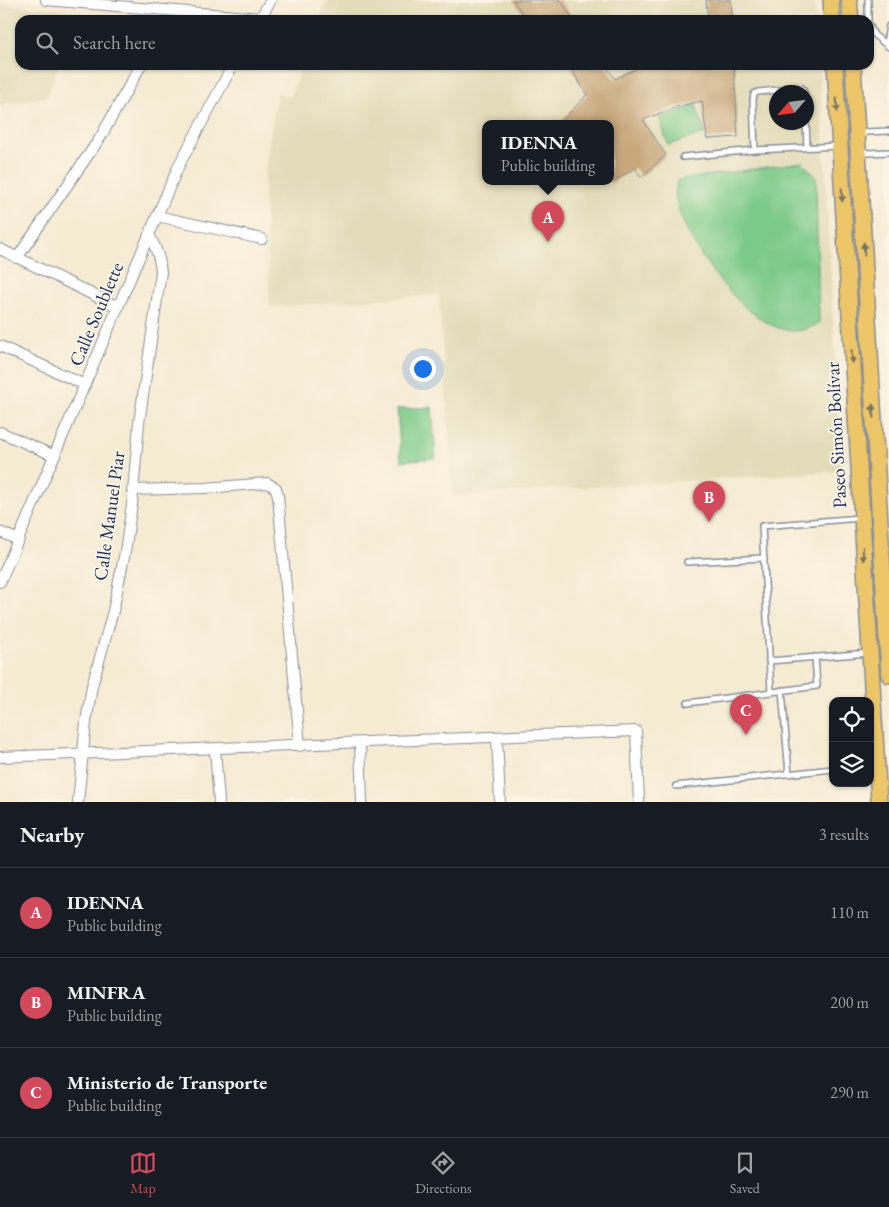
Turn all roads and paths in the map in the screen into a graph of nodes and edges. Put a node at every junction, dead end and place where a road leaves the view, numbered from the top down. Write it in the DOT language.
graph roads {
  1 [pos="46,0"];
  2 [pos="270,0"];
  3 [pos="831,0"];
  4 [pos="849,0"];
  5 [pos="868,0"];
  6 [pos="161,15"];
  7 [pos="262,15"];
  8 [pos="832,15"];
  9 [pos="850,15"];
  10 [pos="868,15"];
  11 [pos="889,26"];
  12 [pos="874,35"];
  13 [pos="888,44"];
  14 [pos="138,70"];
  15 [pos="230,70"];
  16 [pos="835,70"];
  17 [pos="853,70"];
  18 [pos="769,91"];
  19 [pos="806,130"];
  20 [pos="889,131"];
  21 [pos="858,145"];
  22 [pos="840,146"];
  23 [pos="807,148"];
  24 [pos="755,150"];
  25 [pos="889,152"];
  26 [pos="683,157"];
  27 [pos="157,216"];
  28 [pos="149,235"];
  29 [pos="262,239"];
  30 [pos="0,249"];
  31 [pos="17,258"];
  32 [pos="118,307"];
  33 [pos="0,346"];
  34 [pos="85,385"];
  35 [pos="0,432"];
  36 [pos="55,456"];
  37 [pos="132,490"];
  38 [pos="861,518"];
  39 [pos="0,532"];
  40 [pos="19,540"];
  41 [pos="764,558"];
  42 [pos="687,562"];
  43 [pos="0,582"];
  44 [pos="888,652"];
  45 [pos="869,653"];
  46 [pos="815,657"];
  47 [pos="769,661"];
  48 [pos="889,675"];
  49 [pos="782,690"];
  50 [pos="771,692"];
  51 [pos="688,703"];
  52 [pos="497,737"];
  53 [pos="872,742"];
  54 [pos="360,743"];
  55 [pos="300,746"];
  56 [pos="215,749"];
  57 [pos="83,753"];
  58 [pos="0,756"];
  59 [pos="829,769"];
  60 [pos="874,770"];
  61 [pos="789,774"];
  62 [pos="676,786"];
  63 [pos="78,802"];
  64 [pos="219,802"];
  65 [pos="362,802"];
  66 [pos="500,802"];
  67 [pos="639,802"];
  68 [pos="879,802"];
  1 -- 6 [label="street"];
  2 -- 7 [label="street"];
  3 -- 8 [label="main road"];
  4 -- 9 [label="main road"];
  5 -- 10 [label="lane"];
  11 -- 13 [label="lane"];
  12 -- 13 [label="lane"];
  14 -- 31 [label="street"];
  15 -- 27 [label="street, Calle Soublette"];
  16 -- 22 [label="main road, Paseo Simón Bolívar, one-way"];
  17 -- 21 [label="main road, Paseo Simón Bolívar"];
  18 -- 24 [label="lane"];
  19 -- 23 [label="lane"];
  20 -- 21 [label="lane"];
  21 -- 22 [label="main road"];
  21 -- 25 [label="lane"];
  44 -- 21 [label="main road, Paseo Simón Bolívar, one-way"];
  22 -- 23 [label="lane"];
  22 -- 38 [label="main road, Paseo Simón Bolívar, one-way"];
  23 -- 24 [label="lane"];
  24 -- 26 [label="lane"];
  27 -- 28 [label="street, Calle Soublette"];
  27 -- 29 [label="street"];
  28 -- 32 [label="street, Calle Soublette"];
  28 -- 37 [label="street, Calle Manuel Piar"];
  30 -- 31 [label="street"];
  31 -- 32 [label="street"];
  32 -- 34 [label="street, Calle Soublette"];
  33 -- 34 [label="street"];
  34 -- 36 [label="street, Calle Soublette"];
  35 -- 36 [label="street"];
  36 -- 40 [label="street, Calle Soublette"];
  37 -- 55 [label="street"];
  37 -- 57 [label="street, Calle Manuel Piar"];
  38 -- 41 [label="lane"];
  38 -- 45 [label="main road, Paseo Simón Bolívar, one-way"];
  39 -- 40 [label="street"];
  40 -- 43 [label="street, Calle Soublette"];
  41 -- 42 [label="lane"];
  41 -- 47 [label="lane"];
  44 -- 45 [label="main road"];
  44 -- 48 [label="main road, Paseo Simón Bolívar"];
  45 -- 46 [label="lane"];
  45 -- 53 [label="main road, Paseo Simón Bolívar"];
  46 -- 47 [label="lane"];
  46 -- 49 [label="lane"];
  47 -- 50 [label="lane"];
  49 -- 50 [label="lane"];
  49 -- 61 [label="lane"];
  50 -- 51 [label="lane"];
  52 -- 54 [label="street"];
  52 -- 66 [label="street"];
  52 -- 67 [label="street"];
  54 -- 55 [label="street"];
  54 -- 65 [label="street"];
  55 -- 56 [label="street"];
  56 -- 57 [label="street"];
  56 -- 64 [label="street"];
  57 -- 58 [label="street"];
  57 -- 63 [label="street, Calle Manuel Piar"];
  59 -- 61 [label="lane"];
  60 -- 68 [label="main road, Paseo Simón Bolívar"];
  61 -- 62 [label="lane"];
}
